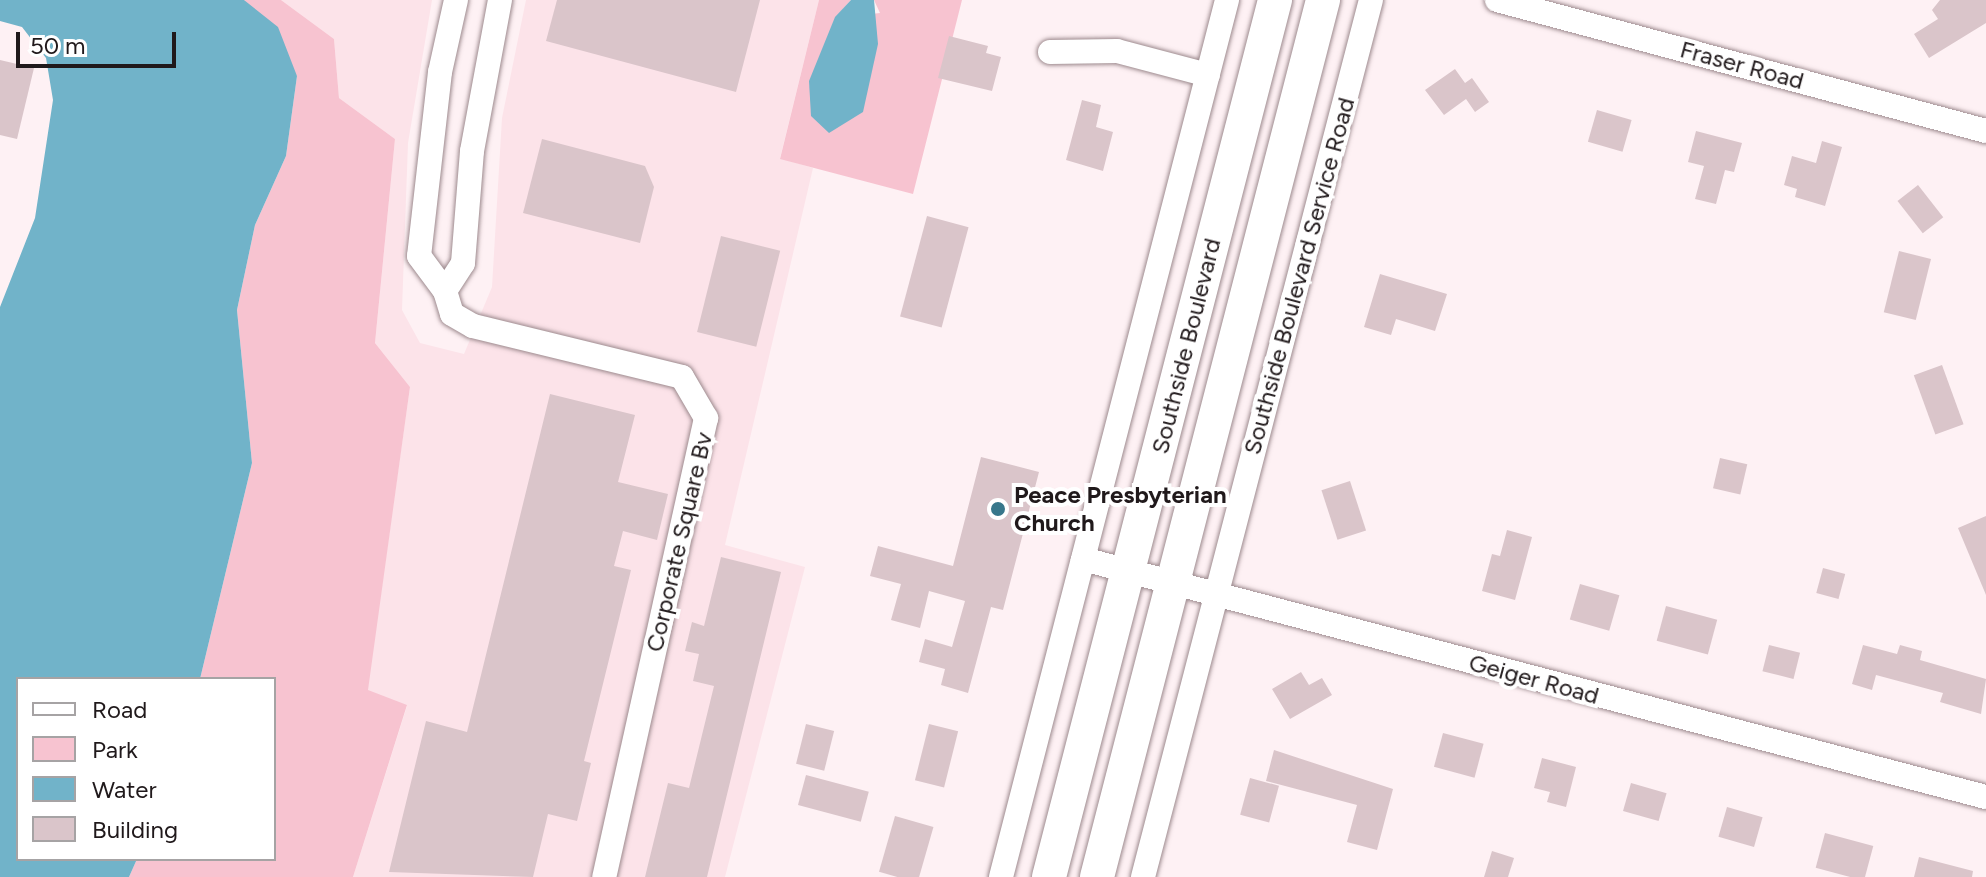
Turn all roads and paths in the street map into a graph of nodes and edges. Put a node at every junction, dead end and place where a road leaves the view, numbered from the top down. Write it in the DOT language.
graph roads {
  1 [pos="456,0"];
  2 [pos="500,0"];
  3 [pos="1227,0"];
  4 [pos="1275,0"];
  5 [pos="1323,0"];
  6 [pos="1371,0"];
  7 [pos="1497,0"];
  8 [pos="1050,52"];
  9 [pos="1208,75"];
  10 [pos="1986,131"];
  11 [pos="445,291"];
  12 [pos="1083,559"];
  13 [pos="1128,571"];
  14 [pos="1173,583"];
  15 [pos="1216,595"];
  16 [pos="1986,797"];
  17 [pos="604,877"];
  18 [pos="1001,877"];
  19 [pos="1049,877"];
  20 [pos="1097,877"];
  21 [pos="1143,877"];
  1 -- 11 [label="street, Corporate Square Bv"];
  2 -- 11 [label="street"];
  3 -- 9 [label="street"];
  4 -- 13 [label="highway, Southside Boulevard"];
  5 -- 14 [label="highway, Southside Boulevard"];
  6 -- 15 [label="street, Southside Boulevard Service Road"];
  7 -- 10 [label="street, Fraser Road"];
  8 -- 9 [label="street"];
  9 -- 12 [label="street"];
  11 -- 17 [label="street, Corporate Square Bv"];
  12 -- 13 [label="street, Geiger Road"];
  12 -- 18 [label="street"];
  13 -- 14 [label="street, Geiger Road"];
  13 -- 19 [label="highway, Southside Boulevard"];
  14 -- 15 [label="street, Geiger Road"];
  14 -- 20 [label="highway, Southside Boulevard"];
  15 -- 16 [label="street, Geiger Road"];
  15 -- 21 [label="street, Southside Boulevard Service Road"];
}
